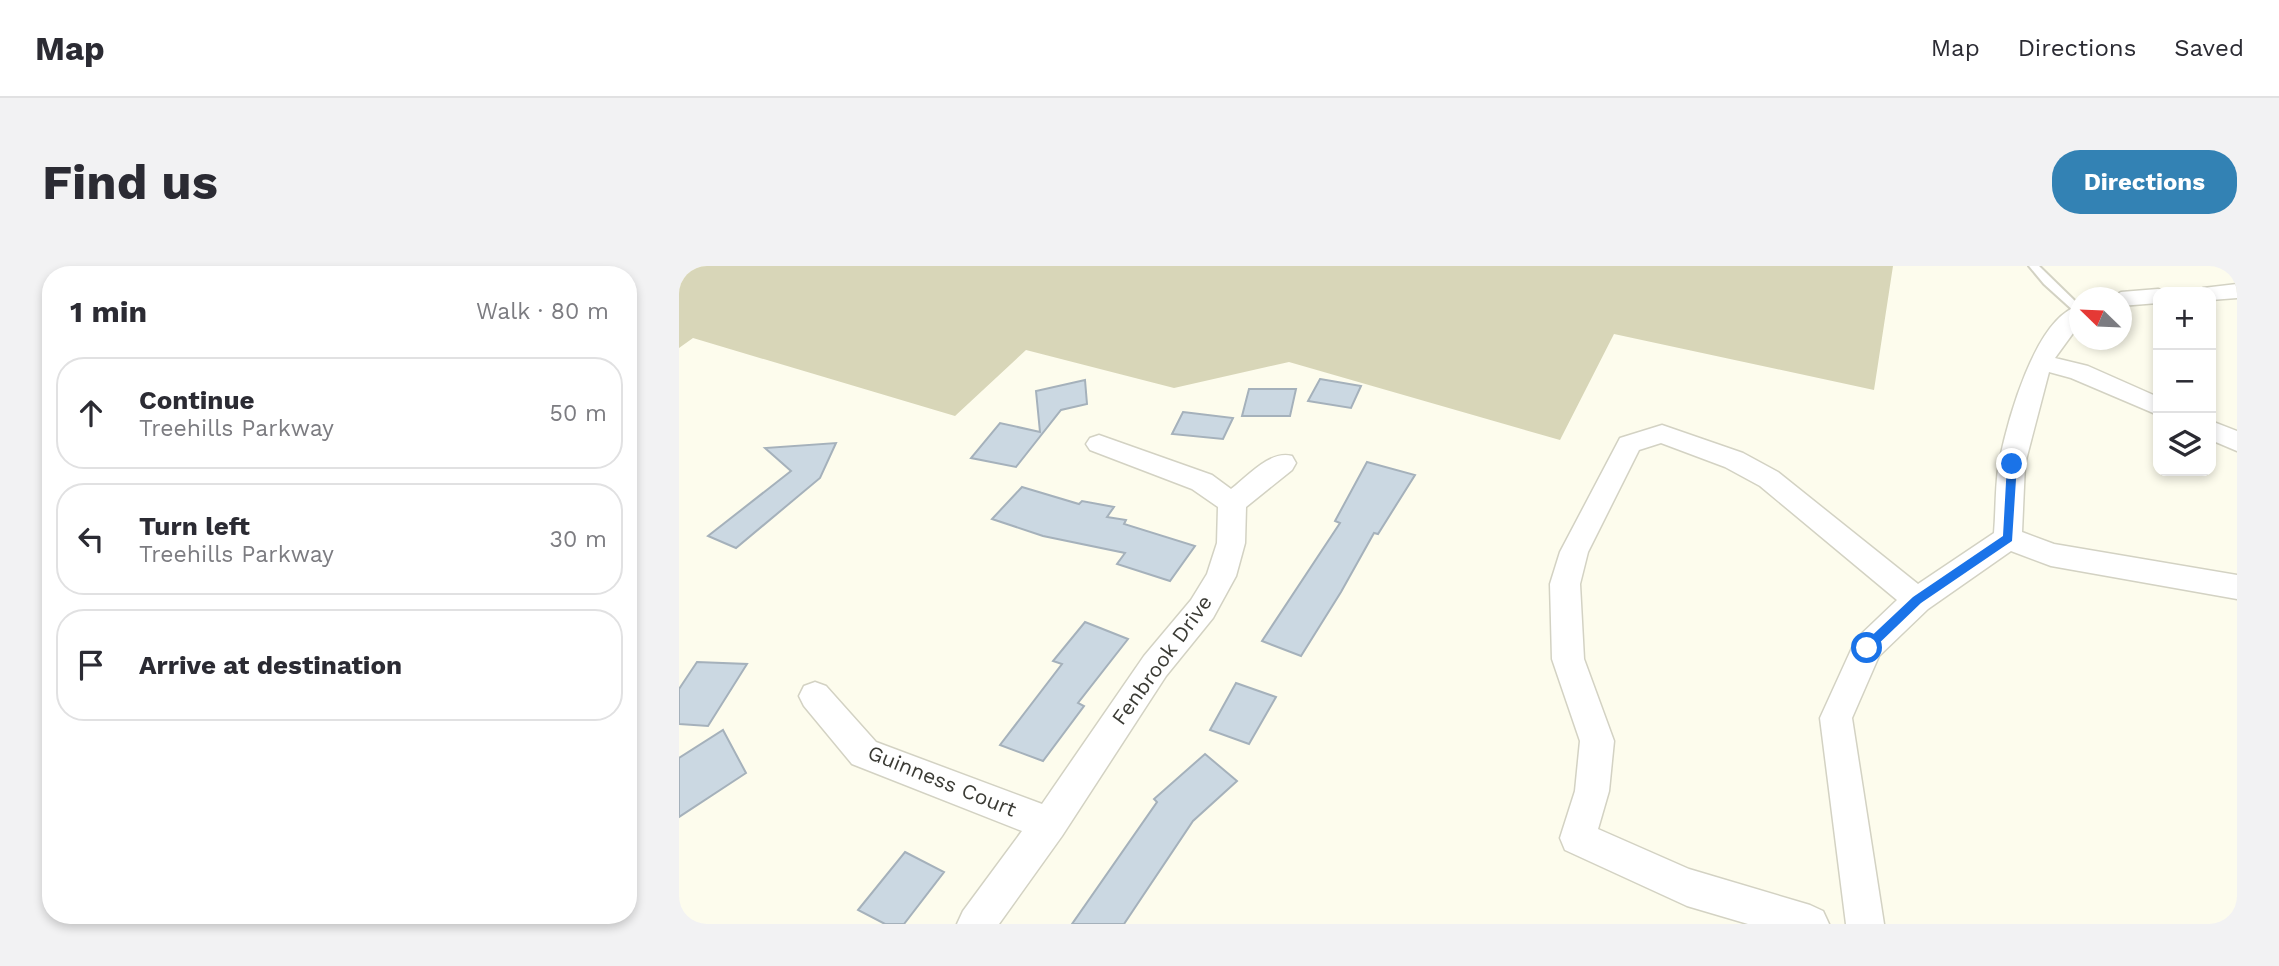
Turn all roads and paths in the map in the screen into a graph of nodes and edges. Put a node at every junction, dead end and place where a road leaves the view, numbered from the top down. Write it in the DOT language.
graph roads {
  1 [pos="2034,266"];
  2 [pos="2237,291"];
  3 [pos="2216,293"];
  4 [pos="2153,296"];
  5 [pos="2132,298"];
  6 [pos="2069,302"];
  7 [pos="2069,322"];
  8 [pos="2040,362"];
  9 [pos="2153,405"];
  10 [pos="2216,432"];
  11 [pos="2237,442"];
  12 [pos="1098,444"];
  13 [pos="1283,463"];
  14 [pos="1231,503"];
  15 [pos="2008,538"];
  16 [pos="2237,587"];
  17 [pos="1917,600"];
  18 [pos="815,696"];
  19 [pos="1049,824"];
  20 [pos="976,924"];
  21 [pos="1810,924"];
  22 [pos="1865,924"];
  1 -- 6 [label="lane"];
  2 -- 3 [label="street"];
  4 -- 5 [label="street"];
  7 -- 8 [label="street"];
  8 -- 9 [label="street"];
  8 -- 15 [label="street"];
  10 -- 11 [label="street"];
  12 -- 14 [label="street"];
  13 -- 14 [label="street"];
  14 -- 19 [label="street, Fenbrook Drive"];
  15 -- 16 [label="street"];
  15 -- 17 [label="street"];
  17 -- 21 [label="street"];
  17 -- 22 [label="street"];
  18 -- 19 [label="street, Guinness Court"];
  19 -- 20 [label="street, Fenbrook Drive"];
}
